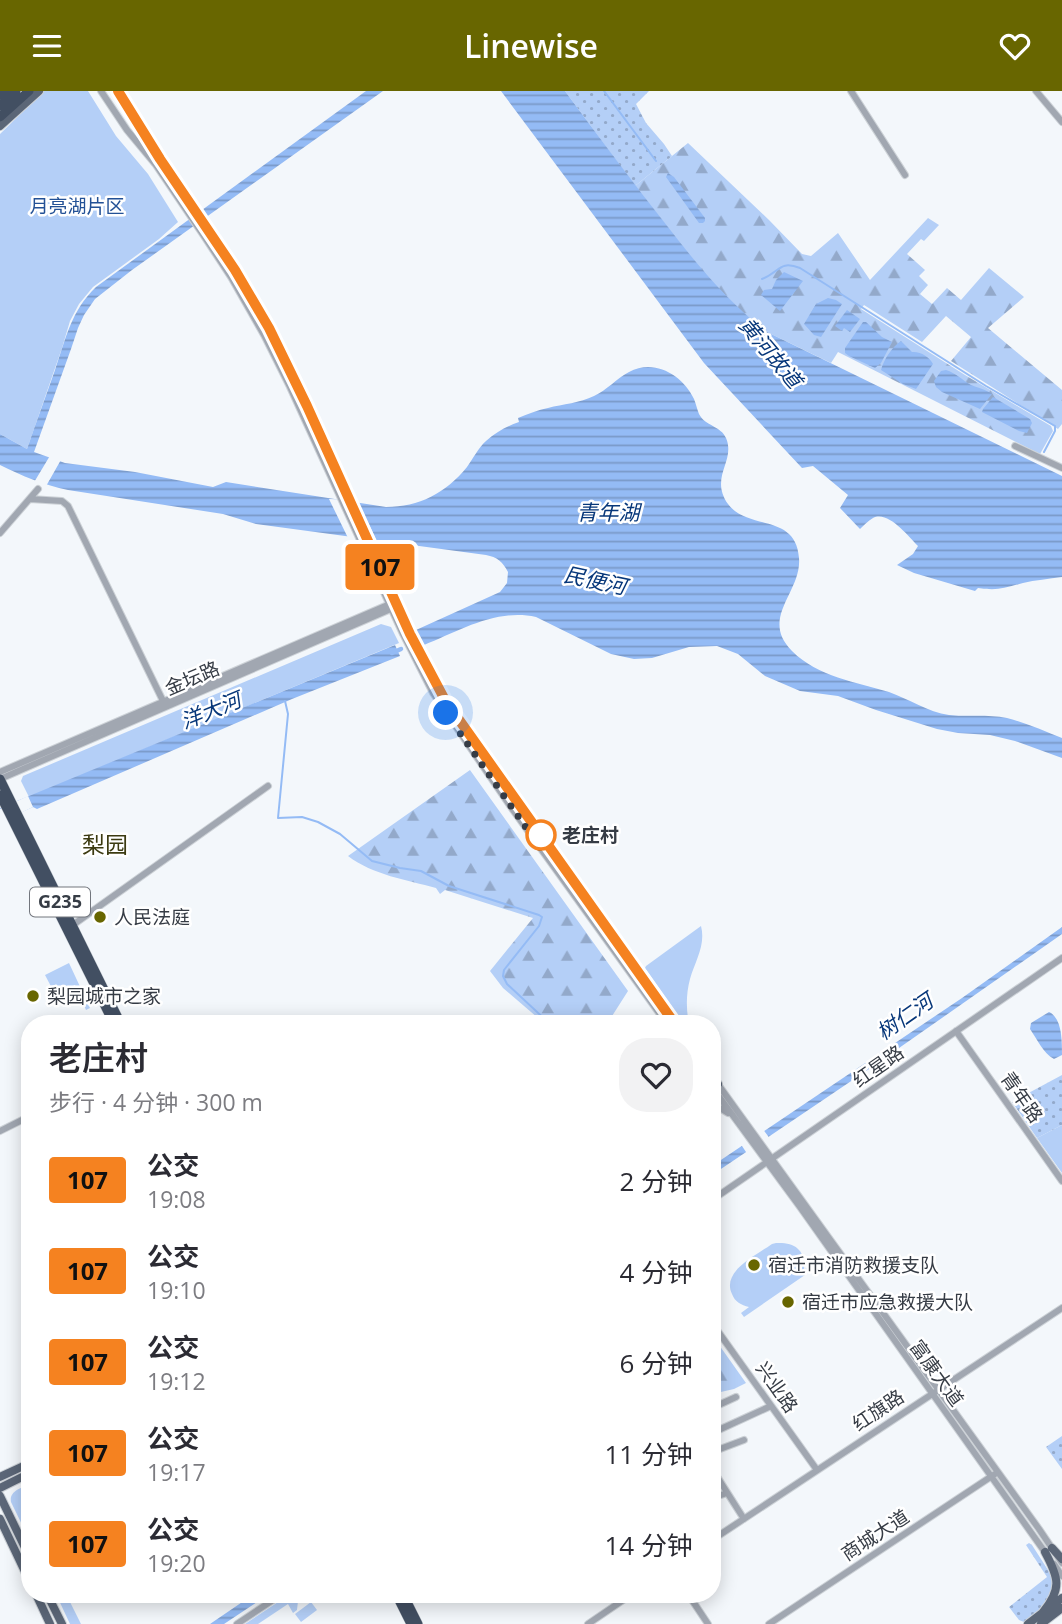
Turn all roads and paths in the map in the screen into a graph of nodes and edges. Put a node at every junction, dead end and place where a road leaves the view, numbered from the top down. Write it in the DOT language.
graph roads {
  1 [pos="5,91"];
  2 [pos="16,91"];
  3 [pos="31,91"];
  4 [pos="39,91"];
  5 [pos="102,91"];
  6 [pos="118,91"];
  7 [pos="851,91"];
  8 [pos="1036,91"];
  9 [pos="0,95"];
  10 [pos="0,106"];
  11 [pos="13,115"];
  12 [pos="0,117"];
  13 [pos="1062,122"];
  14 [pos="0,126"];
  15 [pos="905,174"];
  16 [pos="185,203"];
  17 [pos="199,223"];
  18 [pos="1015,446"];
  19 [pos="1062,468"];
  20 [pos="38,489"];
  21 [pos="30,499"];
  22 [pos="0,533"];
  23 [pos="381,577"];
  24 [pos="393,605"];
  25 [pos="164,704"];
  26 [pos="0,772"];
  27 [pos="0,779"];
  28 [pos="268,786"];
  29 [pos="0,795"];
  30 [pos="567,877"];
  31 [pos="70,928"];
  32 [pos="1062,958"];
  33 [pos="110,1015"];
  34 [pos="116,1015"];
  35 [pos="661,1015"];
  36 [pos="668,1015"];
  37 [pos="957,1031"];
  38 [pos="721,1096"];
  39 [pos="721,1097"];
  40 [pos="721,1109"];
  41 [pos="21,1120"];
  42 [pos="737,1120"];
  43 [pos="0,1131"];
  44 [pos="769,1160"];
  45 [pos="1062,1181"];
  46 [pos="721,1194"];
  47 [pos="1062,1308"];
  48 [pos="721,1336"];
  49 [pos="935,1392"];
  50 [pos="736,1397"];
  51 [pos="721,1404"];
  52 [pos="771,1406"];
  53 [pos="721,1429"];
  54 [pos="744,1440"];
  55 [pos="721,1449"];
  56 [pos="21,1467"];
  57 [pos="817,1470"];
  58 [pos="995,1474"];
  59 [pos="0,1477"];
  60 [pos="21,1478"];
  61 [pos="721,1483"];
  62 [pos="0,1488"];
  63 [pos="727,1493"];
  64 [pos="721,1495"];
  65 [pos="0,1496"];
  66 [pos="0,1519"];
  67 [pos="744,1519"];
  68 [pos="721,1534"];
  69 [pos="21,1539"];
  70 [pos="1049,1550"];
  71 [pos="21,1561"];
  72 [pos="1062,1561"];
  73 [pos="1062,1576"];
  74 [pos="1062,1598"];
  75 [pos="40,1603"];
  76 [pos="52,1603"];
  77 [pos="270,1603"];
  78 [pos="400,1603"];
  79 [pos="408,1603"];
  80 [pos="618,1603"];
  81 [pos="694,1603"];
  82 [pos="1062,1608"];
  83 [pos="1043,1612"];
  84 [pos="50,1624"];
  85 [pos="62,1624"];
  86 [pos="239,1624"];
  87 [pos="411,1624"];
  88 [pos="418,1624"];
  89 [pos="588,1624"];
  90 [pos="708,1624"];
  91 [pos="769,1624"];
  92 [pos="1028,1624"];
  93 [pos="1041,1624"];
  1 -- 9 [label="highway"];
  2 -- 10 [label="highway"];
  3 -- 11 [label="highway"];
  3 -- 12 [label="highway"];
  4 -- 11 [label="main road"];
  5 -- 16 [label="street"];
  6 -- 16 [label="street"];
  7 -- 15 [label="street"];
  8 -- 13 [label="street"];
  11 -- 14 [label="main road"];
  16 -- 17 [label="street"];
  17 -- 23 [label="street"];
  17 -- 23 [label="street"];
  18 -- 19 [label="street"];
  20 -- 21 [label="street"];
  21 -- 22 [label="street"];
  21 -- 25 [label="street"];
  23 -- 24 [label="street"];
  24 -- 25 [label="street, 金坛路"];
  24 -- 30 [label="street"];
  25 -- 26 [label="street, 金坛路"];
  25 -- 27 [label="street, 金坛路"];
  27 -- 31 [label="highway, G235"];
  28 -- 31 [label="street"];
  29 -- 31 [label="highway, G235"];
  30 -- 35 [label="street"];
  30 -- 36 [label="street"];
  31 -- 33 [label="highway, G235"];
  31 -- 34 [label="highway, G235"];
  32 -- 37 [label="street, 红星路"];
  37 -- 44 [label="street, 红星路"];
  37 -- 45 [label="street, 青年路"];
  38 -- 44 [label="street, 富康大道"];
  39 -- 42 [label="street, 富康大道"];
  40 -- 42 [label="street"];
  41 -- 43 [label="street"];
  42 -- 44 [label="street, 富康大道"];
  44 -- 46 [label="street, 红星路"];
  44 -- 49 [label="street, 富康大道"];
  47 -- 49 [label="street, 红旗路"];
  48 -- 52 [label="street, 兴业路"];
  49 -- 57 [label="street, 红旗路"];
  49 -- 58 [label="street, 富康大道"];
  50 -- 51 [label="street"];
  52 -- 53 [label="street"];
  52 -- 57 [label="street, 兴业路"];
  54 -- 55 [label="street"];
  56 -- 59 [label="main road"];
  57 -- 67 [label="street, 红旗路"];
  58 -- 70 [label="street, 富康大道"];
  58 -- 91 [label="street, 商城大道"];
  60 -- 62 [label="main road"];
  61 -- 63 [label="street"];
  63 -- 64 [label="street"];
  63 -- 67 [label="street"];
  65 -- 69 [label="main road"];
  66 -- 71 [label="main road"];
  67 -- 68 [label="street, 红旗路"];
  70 -- 72 [label="main road"];
  70 -- 73 [label="street, 富康大道"];
  70 -- 83 [label="main road"];
  74 -- 83 [label="main road"];
  75 -- 84 [label="main road"];
  76 -- 85 [label="main road"];
  77 -- 86 [label="street"];
  78 -- 87 [label="highway"];
  79 -- 88 [label="highway"];
  80 -- 89 [label="street"];
  81 -- 90 [label="street"];
  82 -- 93 [label="main road"];
  83 -- 92 [label="main road"];
}
